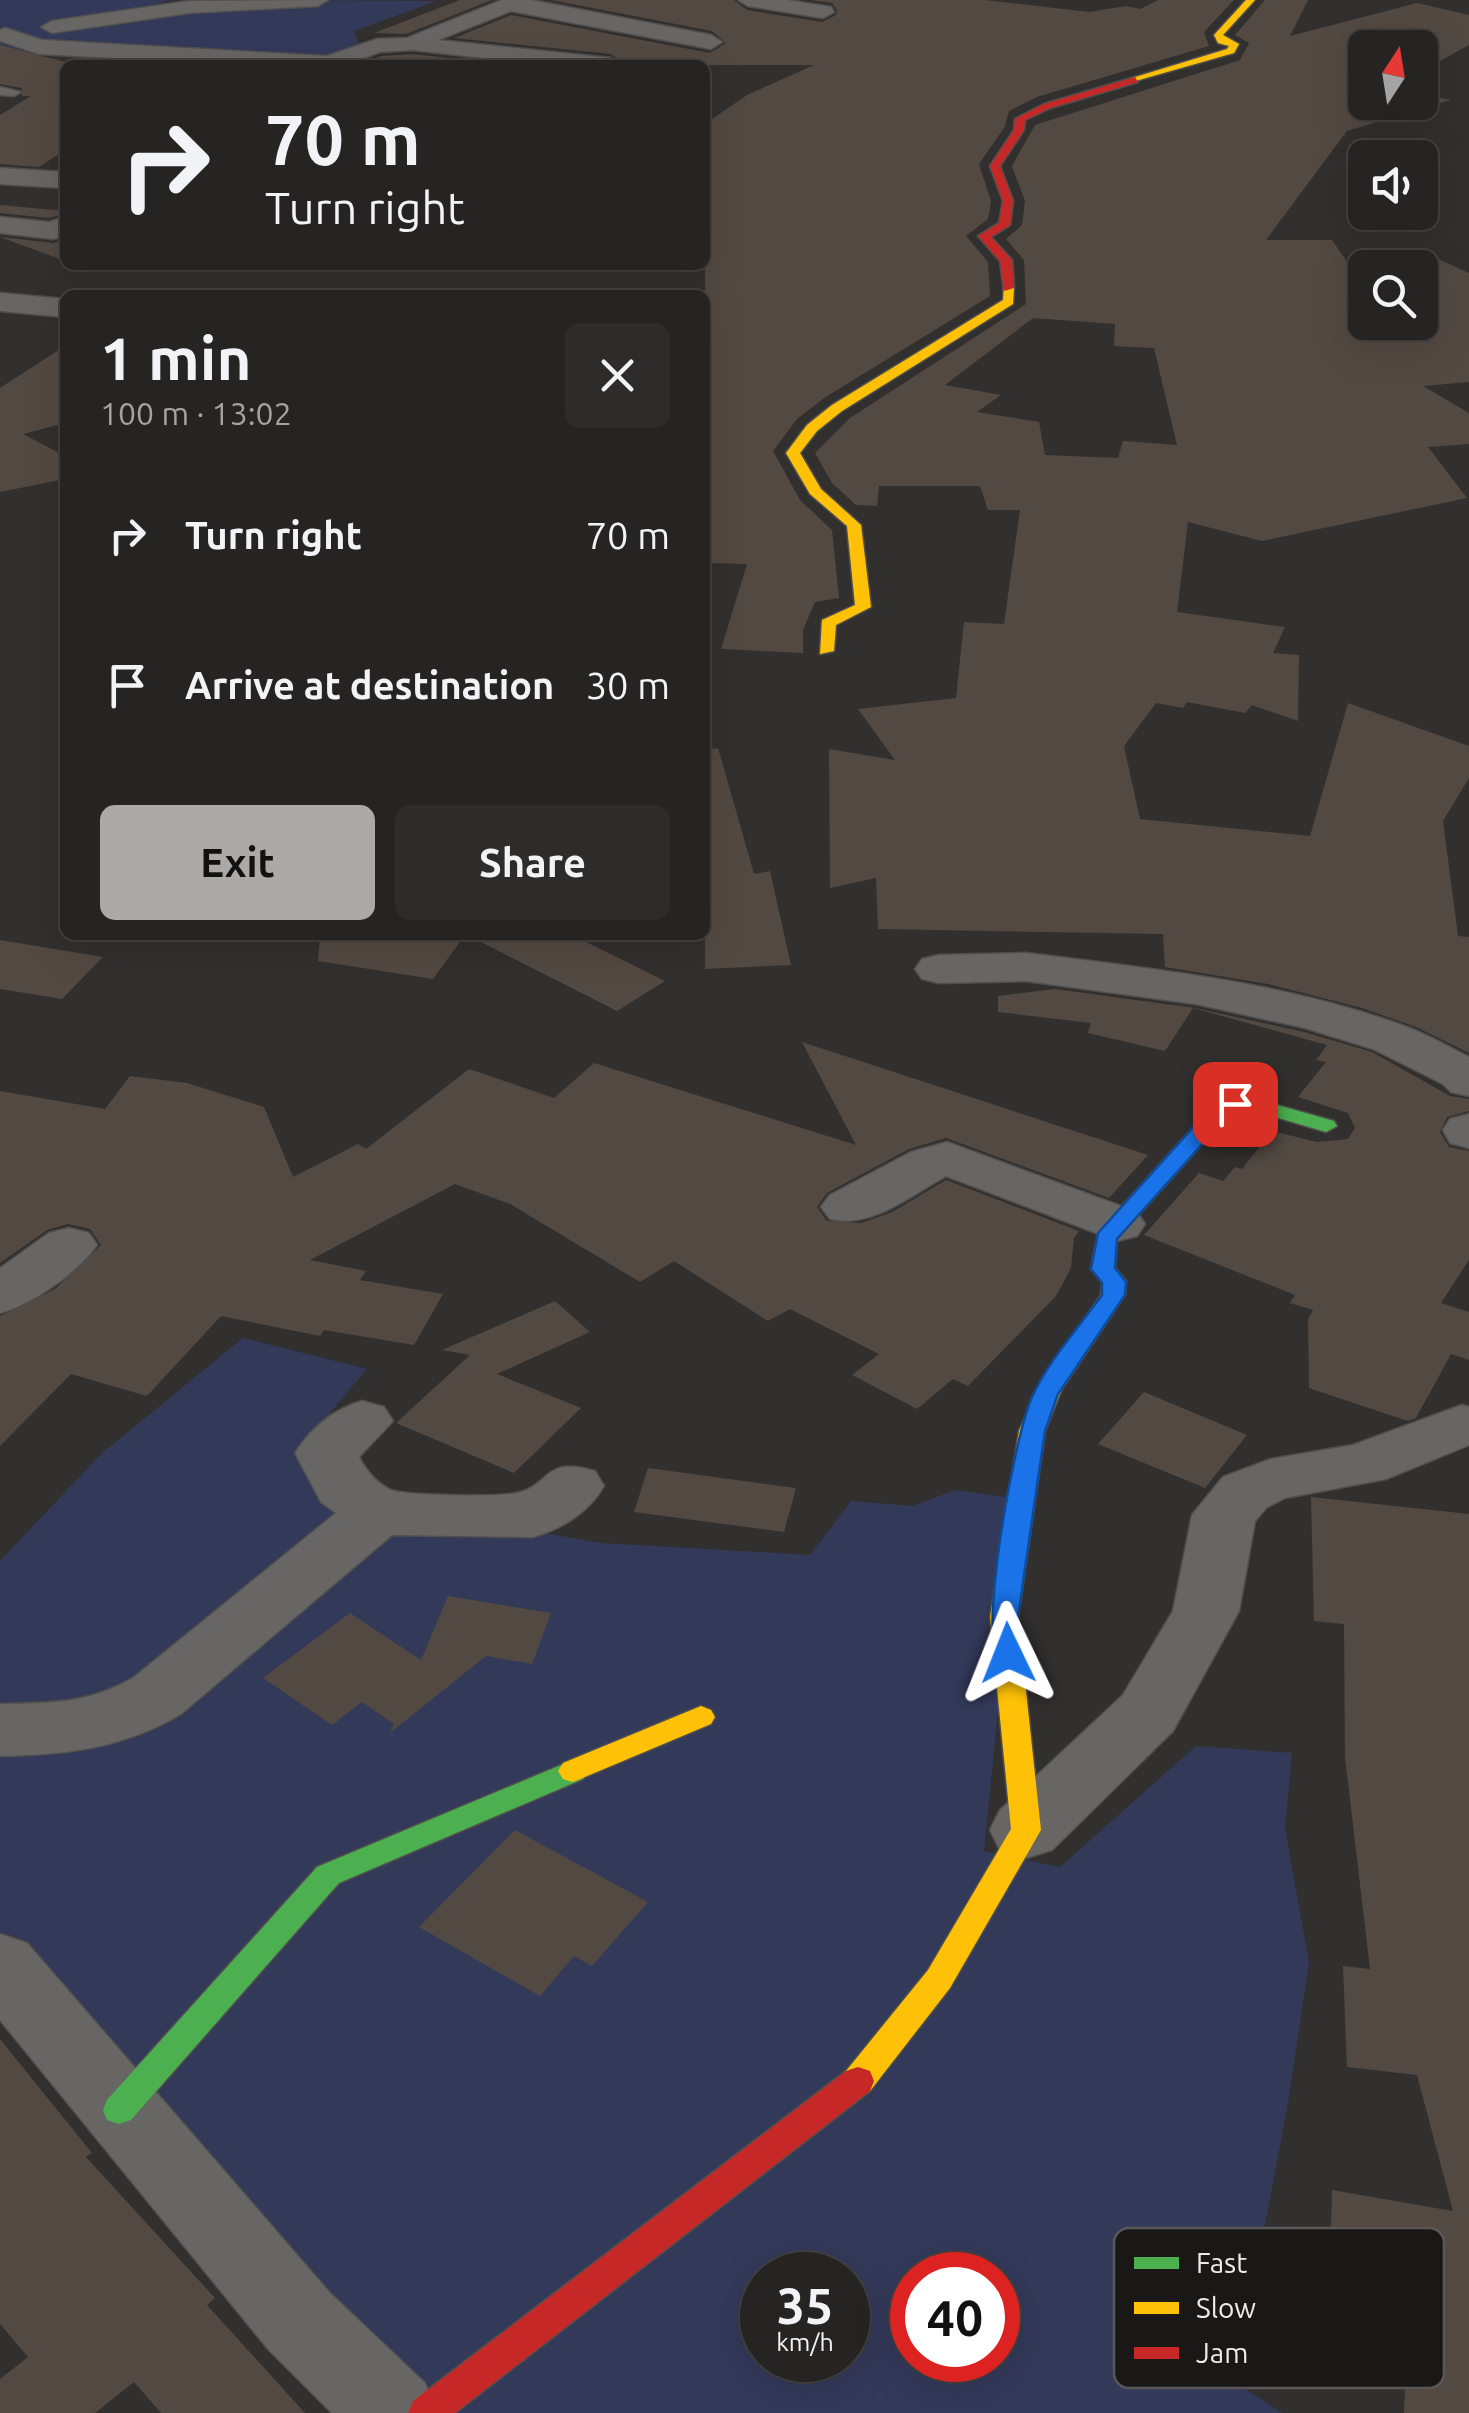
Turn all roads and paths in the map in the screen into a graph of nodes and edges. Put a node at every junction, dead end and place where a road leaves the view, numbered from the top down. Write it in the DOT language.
graph roads {
  1 [pos="318,0"];
  2 [pos="748,0"];
  3 [pos="1250,0"];
  4 [pos="516,2"];
  5 [pos="188,3"];
  6 [pos="824,12"];
  7 [pos="2,36"];
  8 [pos="711,42"];
  9 [pos="410,44"];
  10 [pos="258,60"];
  11 [pos="337,60"];
  12 [pos="563,60"];
  13 [pos="0,176"];
  14 [pos="60,180"];
  15 [pos="0,225"];
  16 [pos="60,230"];
  17 [pos="0,302"];
  18 [pos="60,308"];
  19 [pos="826,651"];
  20 [pos="939,970"];
  21 [pos="1469,1081"];
  22 [pos="1326,1126"];
  23 [pos="849,1206"];
  24 [pos="1117,1224"];
  25 [pos="69,1245"];
  26 [pos="0,1295"];
  27 [pos="362,1422"];
  28 [pos="1462,1425"];
  29 [pos="573,1486"];
  30 [pos="378,1512"];
  31 [pos="701,1717"];
  32 [pos="0,1730"];
  33 [pos="1026,1830"];
  34 [pos="0,1964"];
  35 [pos="119,2110"];
  36 [pos="392,2413"];
  37 [pos="426,2413"];
  1 -- 5 [label="street"];
  2 -- 6 [label="street"];
  3 -- 19 [label="street"];
  4 -- 8 [label="street"];
  4 -- 9 [label="street"];
  5 -- 7 [label="street"];
  7 -- 10 [label="street"];
  9 -- 11 [label="street"];
  9 -- 12 [label="street"];
  13 -- 14 [label="street"];
  15 -- 16 [label="street"];
  17 -- 18 [label="street"];
  20 -- 21 [label="street"];
  22 -- 24 [label="street"];
  23 -- 24 [label="street"];
  24 -- 33 [label="street"];
  25 -- 26 [label="street"];
  27 -- 30 [label="street"];
  28 -- 33 [label="street"];
  29 -- 30 [label="street"];
  30 -- 32 [label="street"];
  31 -- 35 [label="street"];
  33 -- 37 [label="street"];
  34 -- 35 [label="street"];
  35 -- 36 [label="street"];
}
